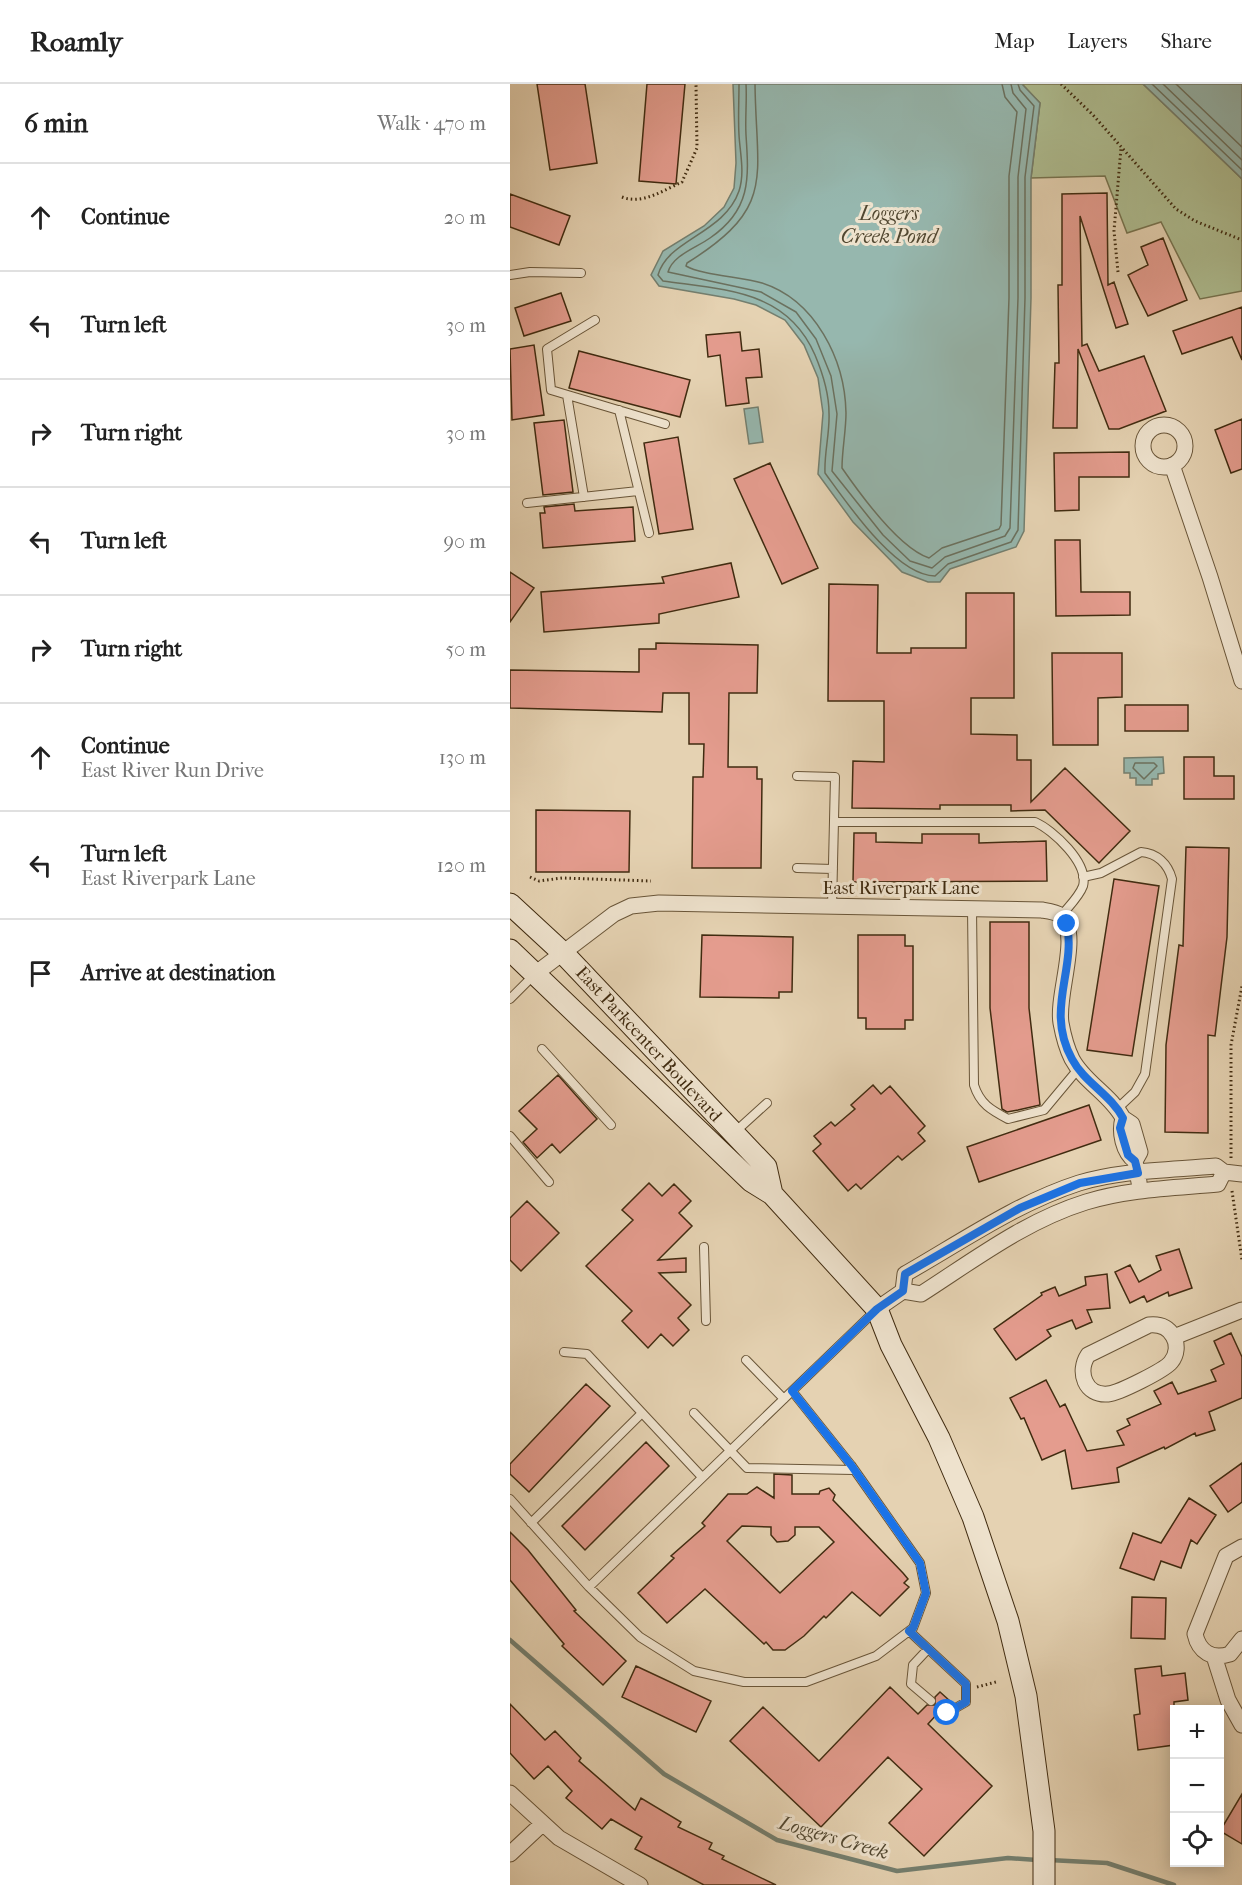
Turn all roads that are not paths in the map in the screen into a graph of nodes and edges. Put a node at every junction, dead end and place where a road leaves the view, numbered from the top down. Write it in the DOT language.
graph roads {
  1 [pos="582,273"];
  2 [pos="510,275"];
  3 [pos="595,320"];
  4 [pos="567,395"];
  5 [pos="619,410"];
  6 [pos="665,424"];
  7 [pos="1172,465"];
  8 [pos="638,491"];
  9 [pos="584,497"];
  10 [pos="527,503"];
  11 [pos="649,532"];
  12 [pos="1242,681"];
  13 [pos="797,776"];
  14 [pos="834,822"];
  15 [pos="797,868"];
  16 [pos="833,869"];
  17 [pos="1083,877"];
  18 [pos="510,904"];
  19 [pos="832,907"];
  20 [pos="972,908"];
  21 [pos="1061,916"];
  22 [pos="510,950"];
  23 [pos="563,952"];
  24 [pos="534,974"];
  25 [pos="510,999"];
  26 [pos="542,1049"];
  27 [pos="1078,1068"];
  28 [pos="767,1103"];
  29 [pos="1120,1113"];
  30 [pos="611,1125"];
  31 [pos="734,1133"];
  32 [pos="510,1136"];
  33 [pos="1136,1167"];
  34 [pos="1232,1173"];
  35 [pos="549,1182"];
  36 [pos="1141,1191"];
  37 [pos="771,1194"];
  38 [pos="704,1247"];
  39 [pos="903,1291"];
  40 [pos="877,1309"];
  41 [pos="1242,1310"];
  42 [pos="706,1321"];
  43 [pos="1174,1338"];
  44 [pos="564,1352"];
  45 [pos="746,1360"];
  46 [pos="792,1391"];
  47 [pos="784,1399"];
  48 [pos="694,1413"];
  49 [pos="641,1414"];
  50 [pos="730,1451"];
  51 [pos="854,1470"];
  52 [pos="702,1477"];
  53 [pos="510,1499"];
  54 [pos="531,1523"];
  55 [pos="1242,1547"];
  56 [pos="589,1587"];
  57 [pos="909,1631"];
  58 [pos="1242,1639"];
  59 [pos="928,1648"];
  60 [pos="1215,1656"];
  61 [pos="932,1701"];
  62 [pos="942,1709"];
  63 [pos="1242,1725"];
  64 [pos="510,1793"];
  65 [pos="541,1824"];
  66 [pos="510,1854"];
  67 [pos="1044,1878"];
  68 [pos="640,1885"];
  1 -- 2 [label="lane"];
  3 -- 4 [label="lane"];
  4 -- 5 [label="lane"];
  4 -- 9 [label="lane"];
  5 -- 6 [label="lane"];
  5 -- 8 [label="lane"];
  7 -- 12 [label="street"];
  8 -- 9 [label="lane"];
  8 -- 11 [label="lane"];
  9 -- 10 [label="lane"];
  13 -- 14 [label="lane"];
  14 -- 16 [label="lane"];
  14 -- 17 [label="lane"];
  15 -- 16 [label="lane"];
  16 -- 19 [label="lane"];
  17 -- 21 [label="lane"];
  17 -- 29 [label="lane"];
  18 -- 23 [label="main road, East Parkcenter Boulevard"];
  19 -- 20 [label="street, East Riverpark Lane"];
  19 -- 23 [label="street, East Riverpark Lane"];
  20 -- 21 [label="street, East Riverpark Lane"];
  20 -- 27 [label="lane"];
  21 -- 27 [label="street"];
  22 -- 24 [label="main road, East Parkcenter Boulevard"];
  23 -- 24 [label="street, East Riverpark Lane"];
  23 -- 31 [label="main road, East Parkcenter Boulevard"];
  24 -- 25 [label="lane"];
  24 -- 37 [label="main road, East Parkcenter Boulevard"];
  26 -- 30 [label="lane"];
  27 -- 29 [label="street"];
  28 -- 31 [label="lane"];
  29 -- 33 [label="street"];
  31 -- 37 [label="main road, East Parkcenter Boulevard"];
  32 -- 35 [label="lane"];
  33 -- 34 [label="street"];
  33 -- 36 [label="street"];
  33 -- 39 [label="street"];
  34 -- 36 [label="street"];
  36 -- 39 [label="street"];
  37 -- 40 [label="main road, East Parkcenter Boulevard"];
  38 -- 42 [label="lane"];
  39 -- 40 [label="street"];
  40 -- 46 [label="lane"];
  40 -- 67 [label="main road, East Parkcenter Boulevard"];
  41 -- 43 [label="street"];
  43 -- 43 [label="street"];
  44 -- 49 [label="lane"];
  45 -- 47 [label="lane"];
  46 -- 47 [label="lane"];
  46 -- 51 [label="lane"];
  47 -- 50 [label="lane"];
  48 -- 50 [label="lane"];
  49 -- 52 [label="lane"];
  49 -- 54 [label="lane"];
  50 -- 51 [label="lane"];
  50 -- 52 [label="lane"];
  51 -- 57 [label="lane"];
  52 -- 56 [label="lane"];
  53 -- 54 [label="lane"];
  54 -- 56 [label="lane"];
  55 -- 60 [label="street"];
  56 -- 57 [label="lane"];
  57 -- 59 [label="lane"];
  58 -- 60 [label="street"];
  59 -- 61 [label="lane"];
  59 -- 62 [label="lane"];
  60 -- 63 [label="street"];
  64 -- 65 [label="street"];
  65 -- 66 [label="street"];
  65 -- 68 [label="street"];
}
